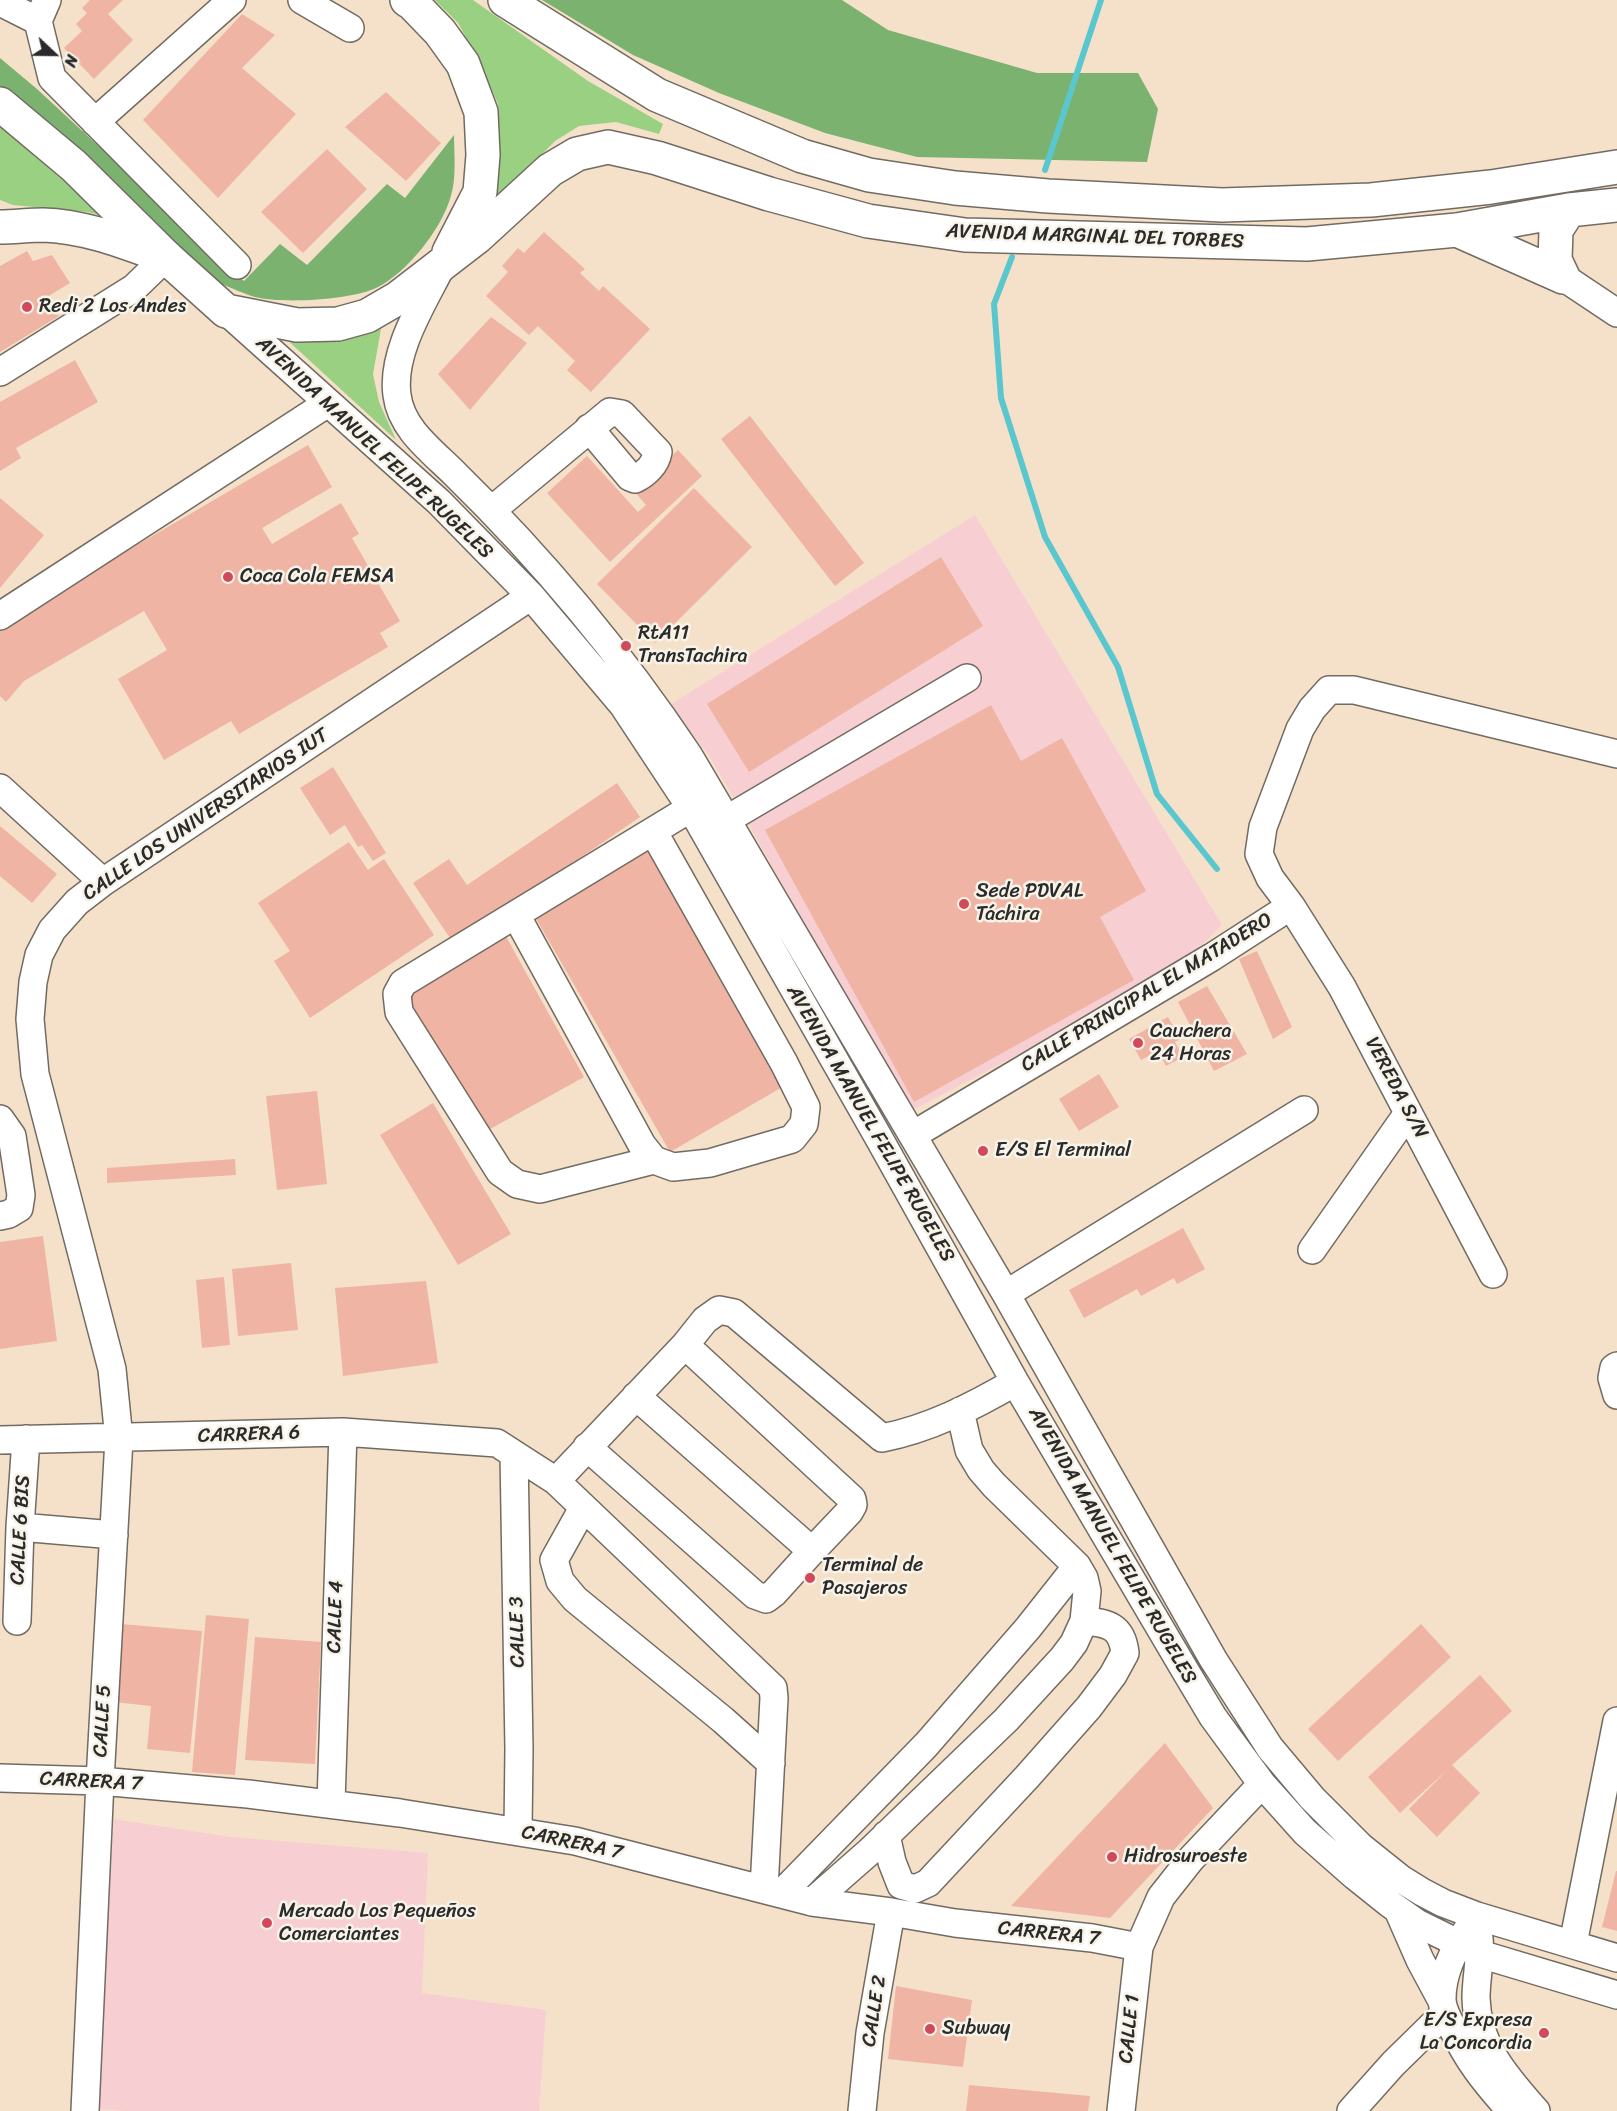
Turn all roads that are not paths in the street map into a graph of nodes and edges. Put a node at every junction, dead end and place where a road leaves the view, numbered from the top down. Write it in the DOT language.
graph roads {
  1 [pos="232,0"];
  2 [pos="302,0"];
  3 [pos="407,0"];
  4 [pos="505,0"];
  5 [pos="0,2"];
  6 [pos="42,11"];
  7 [pos="350,28"];
  8 [pos="0,104"];
  9 [pos="95,122"];
  10 [pos="1617,167"];
  11 [pos="1617,205"];
  12 [pos="1569,210"];
  13 [pos="0,227"];
  14 [pos="1456,230"];
  15 [pos="166,257"];
  16 [pos="442,264"];
  17 [pos="237,265"];
  18 [pos="1563,277"];
  19 [pos="226,311"];
  20 [pos="1617,313"];
  21 [pos="0,372"];
  22 [pos="328,403"];
  23 [pos="589,428"];
  24 [pos="492,510"];
  25 [pos="531,596"];
  26 [pos="0,616"];
  27 [pos="967,678"];
  28 [pos="1617,754"];
  29 [pos="0,788"];
  30 [pos="691,808"];
  31 [pos="726,820"];
  32 [pos="653,831"];
  33 [pos="103,882"];
  34 [pos="1291,906"];
  35 [pos="516,915"];
  36 [pos="1305,1110"];
  37 [pos="1408,1113"];
  38 [pos="0,1119"];
  39 [pos="913,1135"];
  40 [pos="7,1149"];
  41 [pos="654,1160"];
  42 [pos="0,1216"];
  43 [pos="1312,1250"];
  44 [pos="1493,1275"];
  45 [pos="1006,1294"];
  46 [pos="685,1345"];
  47 [pos="1617,1366"];
  48 [pos="1015,1382"];
  49 [pos="1617,1395"];
  50 [pos="636,1396"];
  51 [pos="972,1406"];
  52 [pos="343,1432"];
  53 [pos="119,1439"];
  54 [pos="13,1440"];
  55 [pos="587,1447"];
  56 [pos="506,1449"];
  57 [pos="556,1480"];
  58 [pos="583,1508"];
  59 [pos="20,1527"];
  60 [pos="114,1535"];
  61 [pos="812,1551"];
  62 [pos="1077,1566"];
  63 [pos="17,1621"];
  64 [pos="1084,1621"];
  65 [pos="1028,1628"];
  66 [pos="1062,1659"];
  67 [pos="1615,1738"];
  68 [pos="926,1745"];
  69 [pos="771,1763"];
  70 [pos="952,1772"];
  71 [pos="0,1778"];
  72 [pos="100,1781"];
  73 [pos="1262,1784"];
  74 [pos="331,1803"];
  75 [pos="518,1831"];
  76 [pos="886,1835"];
  77 [pos="1605,1840"];
  78 [pos="773,1892"];
  79 [pos="812,1902"];
  80 [pos="1398,1910"];
  81 [pos="891,1912"];
  82 [pos="1477,1916"];
  83 [pos="1573,1944"];
  84 [pos="1139,1947"];
  85 [pos="1469,1948"];
  86 [pos="1617,1958"];
  87 [pos="1617,1995"];
  88 [pos="1444,2007"];
  89 [pos="85,2111"];
  90 [pos="862,2111"];
  91 [pos="1121,2111"];
  92 [pos="1351,2111"];
  93 [pos="1511,2111"];
  94 [pos="1536,2111"];
  1 -- 9 [label="street"];
  2 -- 7 [label="street"];
  3 -- 16 [label="main road"];
  4 -- 10 [label="main road, AVENIDA MARGINAL DEL TORBES"];
  5 -- 6 [label="street"];
  6 -- 9 [label="street"];
  8 -- 15 [label="main road"];
  9 -- 17 [label="street"];
  11 -- 12 [label="main road, AVENIDA MARGINAL DEL TORBES"];
  12 -- 14 [label="main road, AVENIDA MARGINAL DEL TORBES"];
  12 -- 18 [label="main road"];
  13 -- 15 [label="main road"];
  14 -- 16 [label="main road, AVENIDA MARGINAL DEL TORBES"];
  14 -- 18 [label="main road"];
  15 -- 19 [label="main road"];
  15 -- 21 [label="street"];
  16 -- 19 [label="main road, AVENIDA MARGINAL DEL TORBES"];
  16 -- 24 [label="street, AVENIDA MANUEL FELIPE RUGELES"];
  18 -- 20 [label="street"];
  19 -- 22 [label="street, AVENIDA MANUEL FELIPE RUGELES"];
  22 -- 25 [label="street, AVENIDA MANUEL FELIPE RUGELES"];
  22 -- 26 [label="street"];
  23 -- 24 [label="street"];
  24 -- 31 [label="street, AVENIDA MANUEL FELIPE RUGELES"];
  25 -- 30 [label="street, AVENIDA MANUEL FELIPE RUGELES"];
  25 -- 33 [label="street, CALLE LOS UNIVERSITARIOS IUT"];
  27 -- 31 [label="street"];
  28 -- 34 [label="street, CALLE PRINCIPAL EL MATADERO"];
  29 -- 33 [label="street"];
  30 -- 32 [label="street"];
  30 -- 48 [label="street, AVENIDA MANUEL FELIPE RUGELES"];
  31 -- 39 [label="street, AVENIDA MANUEL FELIPE RUGELES"];
  32 -- 35 [label="street"];
  32 -- 41 [label="street"];
  33 -- 53 [label="street, CALLE LOS UNIVERSITARIOS IUT"];
  34 -- 37 [label="street, VEREDA S/N"];
  34 -- 39 [label="street, CALLE PRINCIPAL EL MATADERO"];
  35 -- 41 [label="street"];
  35 -- 41 [label="street"];
  36 -- 45 [label="street"];
  37 -- 43 [label="street"];
  37 -- 44 [label="street, VEREDA S/N"];
  38 -- 40 [label="street"];
  39 -- 45 [label="street, AVENIDA MANUEL FELIPE RUGELES"];
  40 -- 42 [label="street"];
  45 -- 82 [label="street, AVENIDA MANUEL FELIPE RUGELES"];
  46 -- 50 [label="street"];
  46 -- 51 [label="street"];
  46 -- 61 [label="street"];
  47 -- 49 [label="street"];
  48 -- 51 [label="street"];
  48 -- 73 [label="street, AVENIDA MANUEL FELIPE RUGELES"];
  50 -- 55 [label="street"];
  50 -- 61 [label="street"];
  51 -- 62 [label="street"];
  52 -- 53 [label="street, CARRERA 6"];
  52 -- 56 [label="street, CARRERA 6"];
  52 -- 74 [label="street, CALLE 4"];
  53 -- 54 [label="street, CARRERA 6"];
  53 -- 60 [label="street, CALLE 5"];
  54 -- 59 [label="street, CALLE 6 BIS"];
  55 -- 57 [label="street"];
  55 -- 61 [label="street"];
  56 -- 57 [label="street"];
  56 -- 75 [label="street, CALLE 3"];
  57 -- 58 [label="street"];
  58 -- 69 [label="street"];
  58 -- 69 [label="street"];
  59 -- 60 [label="street"];
  59 -- 63 [label="street, CALLE 6 BIS"];
  60 -- 72 [label="street, CALLE 5"];
  62 -- 64 [label="street"];
  62 -- 65 [label="street"];
  64 -- 66 [label="street"];
  64 -- 76 [label="street"];
  65 -- 66 [label="street"];
  65 -- 68 [label="street"];
  66 -- 70 [label="street"];
  67 -- 77 [label="street"];
  68 -- 70 [label="street"];
  68 -- 78 [label="street"];
  69 -- 78 [label="street"];
  70 -- 76 [label="street"];
  71 -- 72 [label="street, CARRERA 7"];
  72 -- 74 [label="street, CARRERA 7"];
  72 -- 89 [label="street, CALLE 5"];
  73 -- 80 [label="street, AVENIDA MANUEL FELIPE RUGELES"];
  73 -- 84 [label="street, CALLE 1"];
  74 -- 75 [label="street, CARRERA 7"];
  75 -- 78 [label="street, CARRERA 7"];
  76 -- 79 [label="street"];
  77 -- 83 [label="street"];
  78 -- 79 [label="street, CARRERA 7"];
  79 -- 81 [label="street, CARRERA 7"];
  80 -- 85 [label="street, AVENIDA MANUEL FELIPE RUGELES"];
  80 -- 88 [label="street"];
  81 -- 84 [label="street, CARRERA 7"];
  81 -- 90 [label="street, CALLE 2"];
  82 -- 83 [label="street, AVENIDA MANUEL FELIPE RUGELES"];
  82 -- 85 [label="street"];
  83 -- 86 [label="street, AVENIDA MANUEL FELIPE RUGELES"];
  84 -- 91 [label="street, CALLE 1"];
  85 -- 87 [label="street, AVENIDA MANUEL FELIPE RUGELES"];
  85 -- 88 [label="street"];
  85 -- 94 [label="street"];
  88 -- 92 [label="street"];
  88 -- 93 [label="street"];
}
